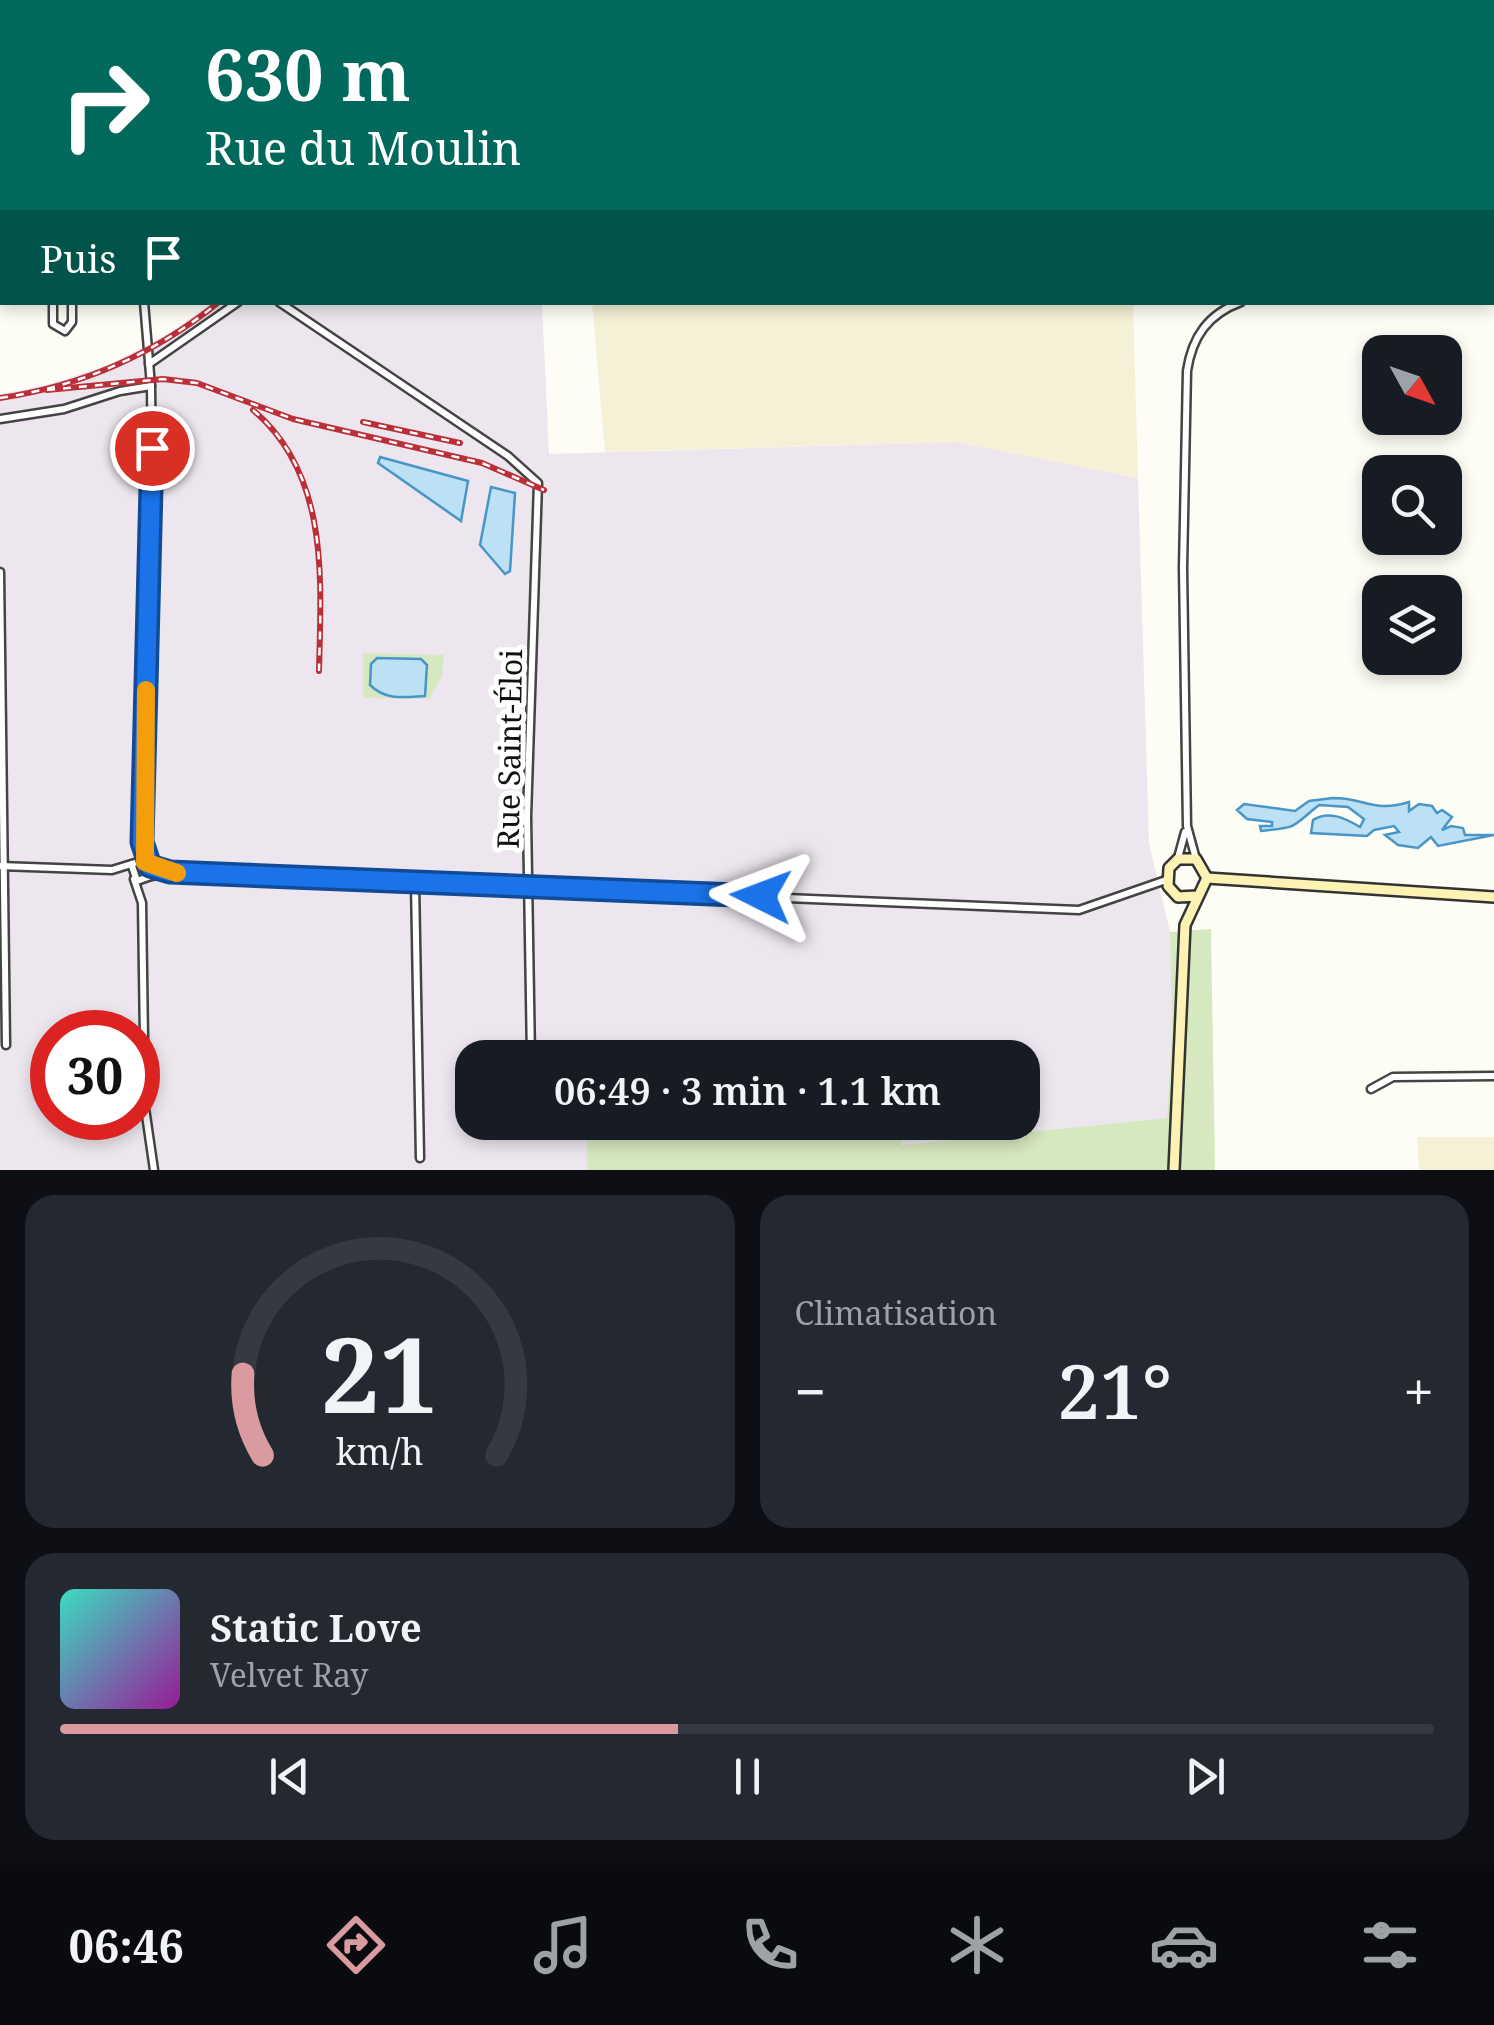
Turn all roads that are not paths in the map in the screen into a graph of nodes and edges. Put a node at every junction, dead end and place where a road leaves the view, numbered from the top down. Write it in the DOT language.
graph roads {
  1 [pos="53,305"];
  2 [pos="72,305"];
  3 [pos="144,305"];
  4 [pos="234,305"];
  5 [pos="283,305"];
  6 [pos="1236,305"];
  7 [pos="149,364"];
  8 [pos="151,386"];
  9 [pos="0,419"];
  10 [pos="0,572"];
  11 [pos="1187,826"];
  12 [pos="142,842"];
  13 [pos="1178,859"];
  14 [pos="1196,859"];
  15 [pos="148,864"];
  16 [pos="133,865"];
  17 [pos="2,866"];
  18 [pos="112,870"];
  19 [pos="170,872"];
  20 [pos="150,877"];
  21 [pos="133,878"];
  22 [pos="1208,878"];
  23 [pos="1166,880"];
  24 [pos="415,882"];
  25 [pos="530,887"];
  26 [pos="1197,896"];
  27 [pos="1178,897"];
  28 [pos="1494,897"];
  29 [pos="142,903"];
  30 [pos="1186,925"];
  31 [pos="531,1040"];
  32 [pos="6,1045"];
  33 [pos="1494,1076"];
  34 [pos="1371,1089"];
  35 [pos="420,1158"];
  36 [pos="1174,1167"];
  37 [pos="154,1170"];
  1 -- 2 [label="street"];
  3 -- 7 [label="street"];
  4 -- 7 [label="street"];
  5 -- 25 [label="street, Rue Saint-Éloi"];
  6 -- 11 [label="street"];
  7 -- 8 [label="street"];
  8 -- 9 [label="street"];
  8 -- 12 [label="street"];
  10 -- 17 [label="street"];
  11 -- 13 [label="street"];
  11 -- 14 [label="street"];
  12 -- 15 [label="street"];
  12 -- 16 [label="street"];
  13 -- 14 [label="main road"];
  13 -- 23 [label="main road"];
  14 -- 22 [label="main road"];
  15 -- 16 [label="street"];
  15 -- 19 [label="street"];
  15 -- 20 [label="street"];
  16 -- 18 [label="street"];
  16 -- 21 [label="street"];
  17 -- 18 [label="street"];
  17 -- 32 [label="street"];
  18 -- 21 [label="street"];
  19 -- 20 [label="street"];
  19 -- 24 [label="street"];
  20 -- 21 [label="street"];
  20 -- 29 [label="street"];
  21 -- 29 [label="street"];
  22 -- 26 [label="main road"];
  22 -- 28 [label="main road"];
  23 -- 25 [label="street"];
  23 -- 27 [label="main road"];
  24 -- 25 [label="street"];
  24 -- 35 [label="street"];
  25 -- 31 [label="street, Rue Saint-Éloi"];
  26 -- 27 [label="main road"];
  26 -- 30 [label="main road"];
  27 -- 30 [label="main road"];
  29 -- 37 [label="street"];
  30 -- 36 [label="main road"];
  33 -- 34 [label="street"];
}
